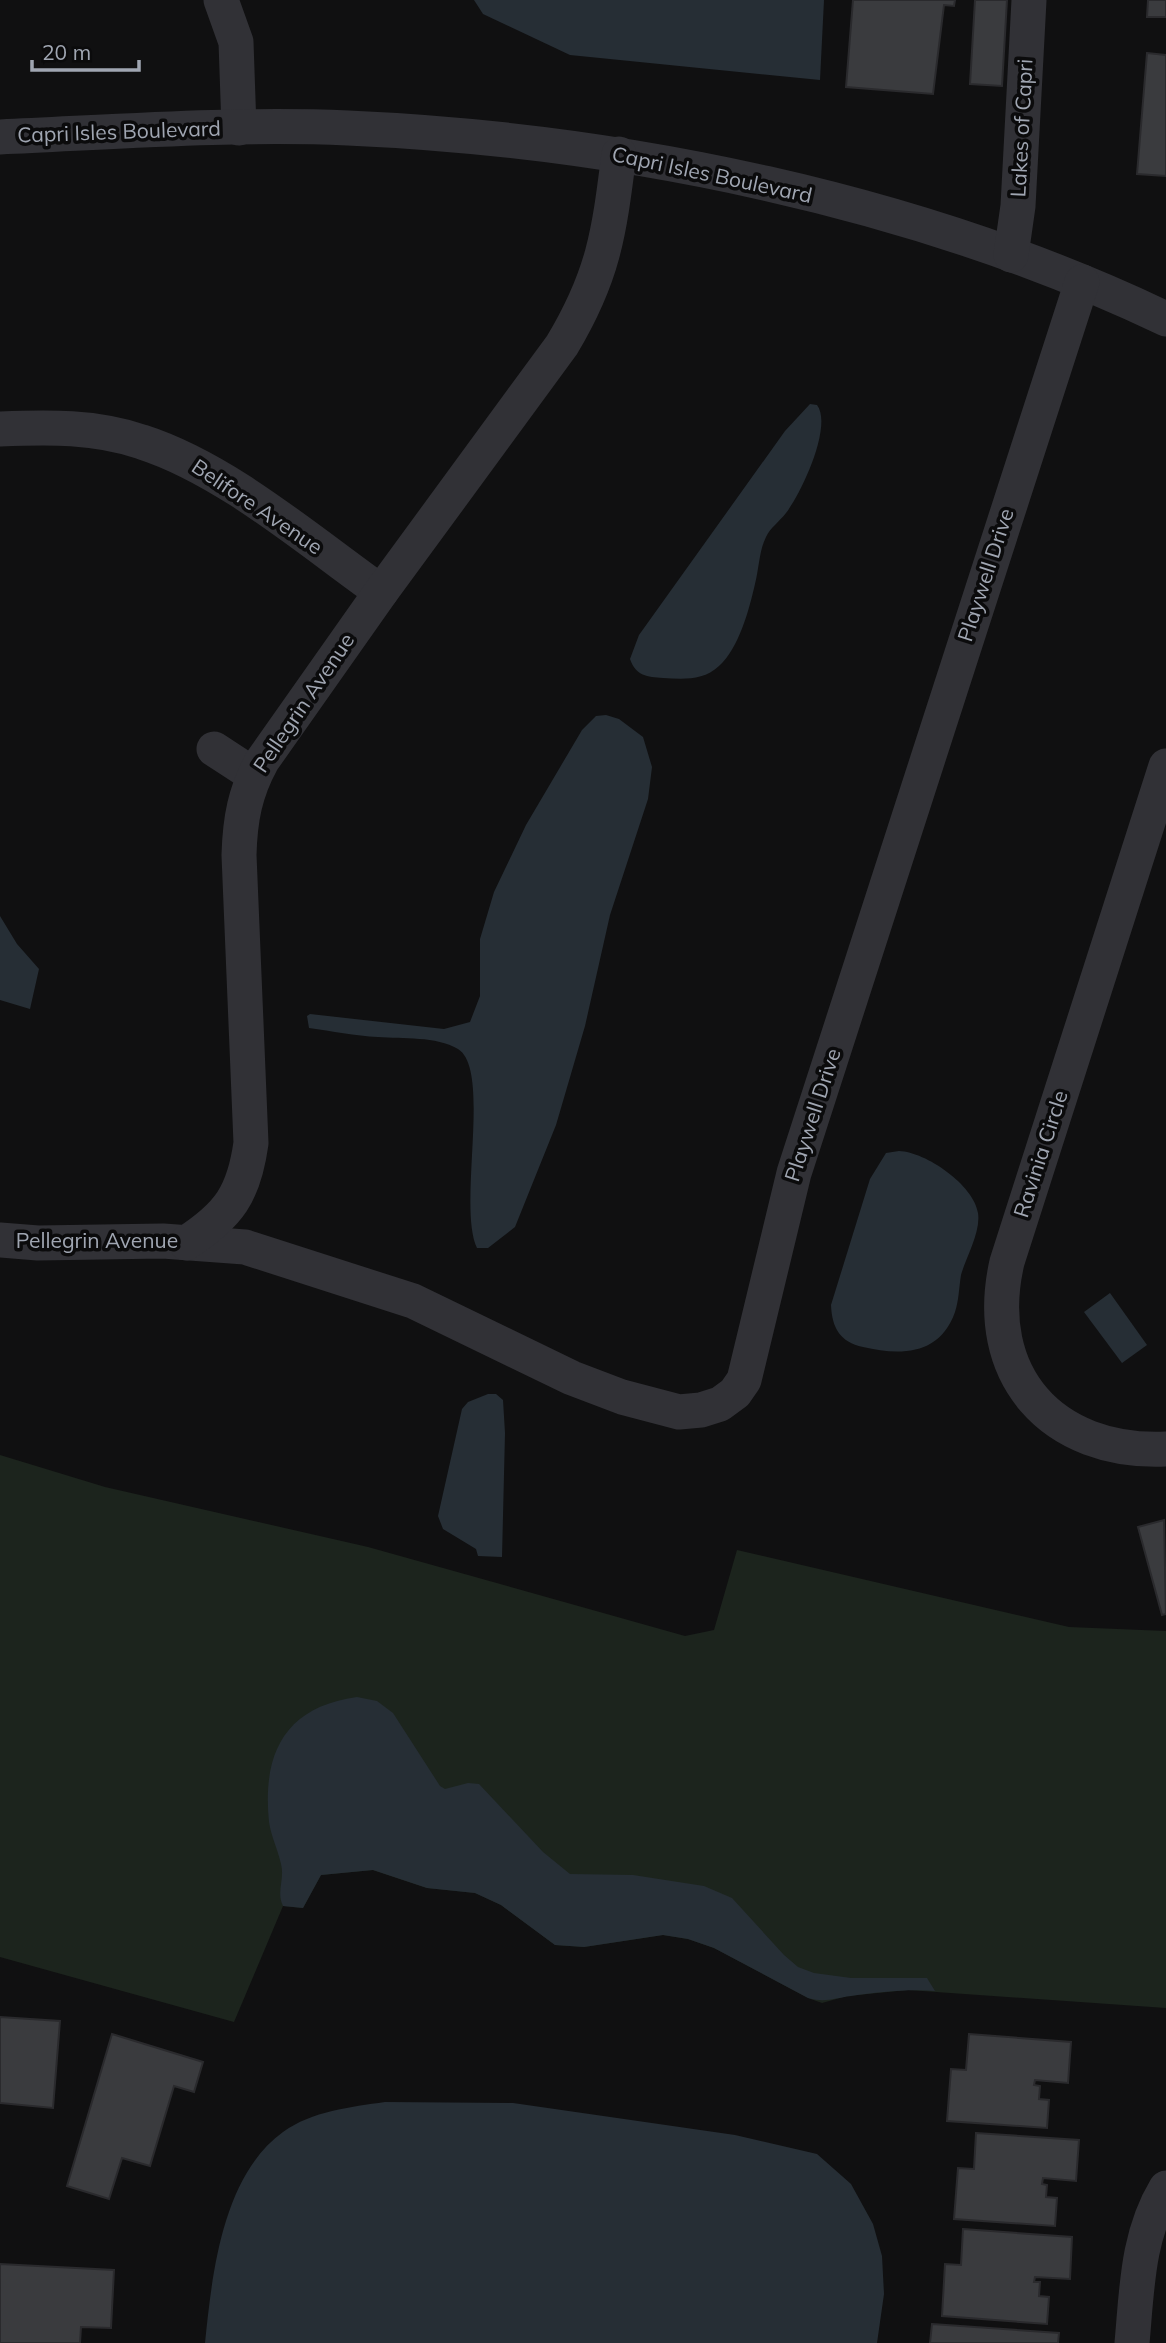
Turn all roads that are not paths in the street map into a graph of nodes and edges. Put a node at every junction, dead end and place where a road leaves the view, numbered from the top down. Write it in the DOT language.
graph roads {
  1 [pos="221,0"];
  2 [pos="1029,0"];
  3 [pos="239,128"];
  4 [pos="0,137"];
  5 [pos="620,154"];
  6 [pos="1010,255"];
  7 [pos="1082,282"];
  8 [pos="1166,320"];
  9 [pos="0,429"];
  10 [pos="381,592"];
  11 [pos="214,749"];
  12 [pos="1166,766"];
  13 [pos="254,775"];
  14 [pos="0,1240"];
  15 [pos="186,1242"];
  16 [pos="1166,1449"];
  17 [pos="1166,2188"];
  18 [pos="1132,2343"];
  1 -- 3 [label="street, Capri Isles Boulevard"];
  2 -- 6 [label="street, Lakes of Capri"];
  3 -- 4 [label="street, Capri Isles Boulevard"];
  3 -- 5 [label="street, Capri Isles Boulevard"];
  5 -- 6 [label="street, Capri Isles Boulevard"];
  5 -- 10 [label="street, Pellegrin Avenue"];
  6 -- 7 [label="street, Capri Isles Boulevard"];
  7 -- 8 [label="street, Capri Isles Boulevard"];
  7 -- 15 [label="street, Playwell Drive"];
  9 -- 10 [label="street, Belifore Avenue"];
  10 -- 13 [label="street, Pellegrin Avenue"];
  11 -- 13 [label="street"];
  12 -- 16 [label="street, Ravinia Circle"];
  13 -- 15 [label="street, Pellegrin Avenue"];
  14 -- 15 [label="street, Pellegrin Avenue"];
  17 -- 18 [label="street"];
}
